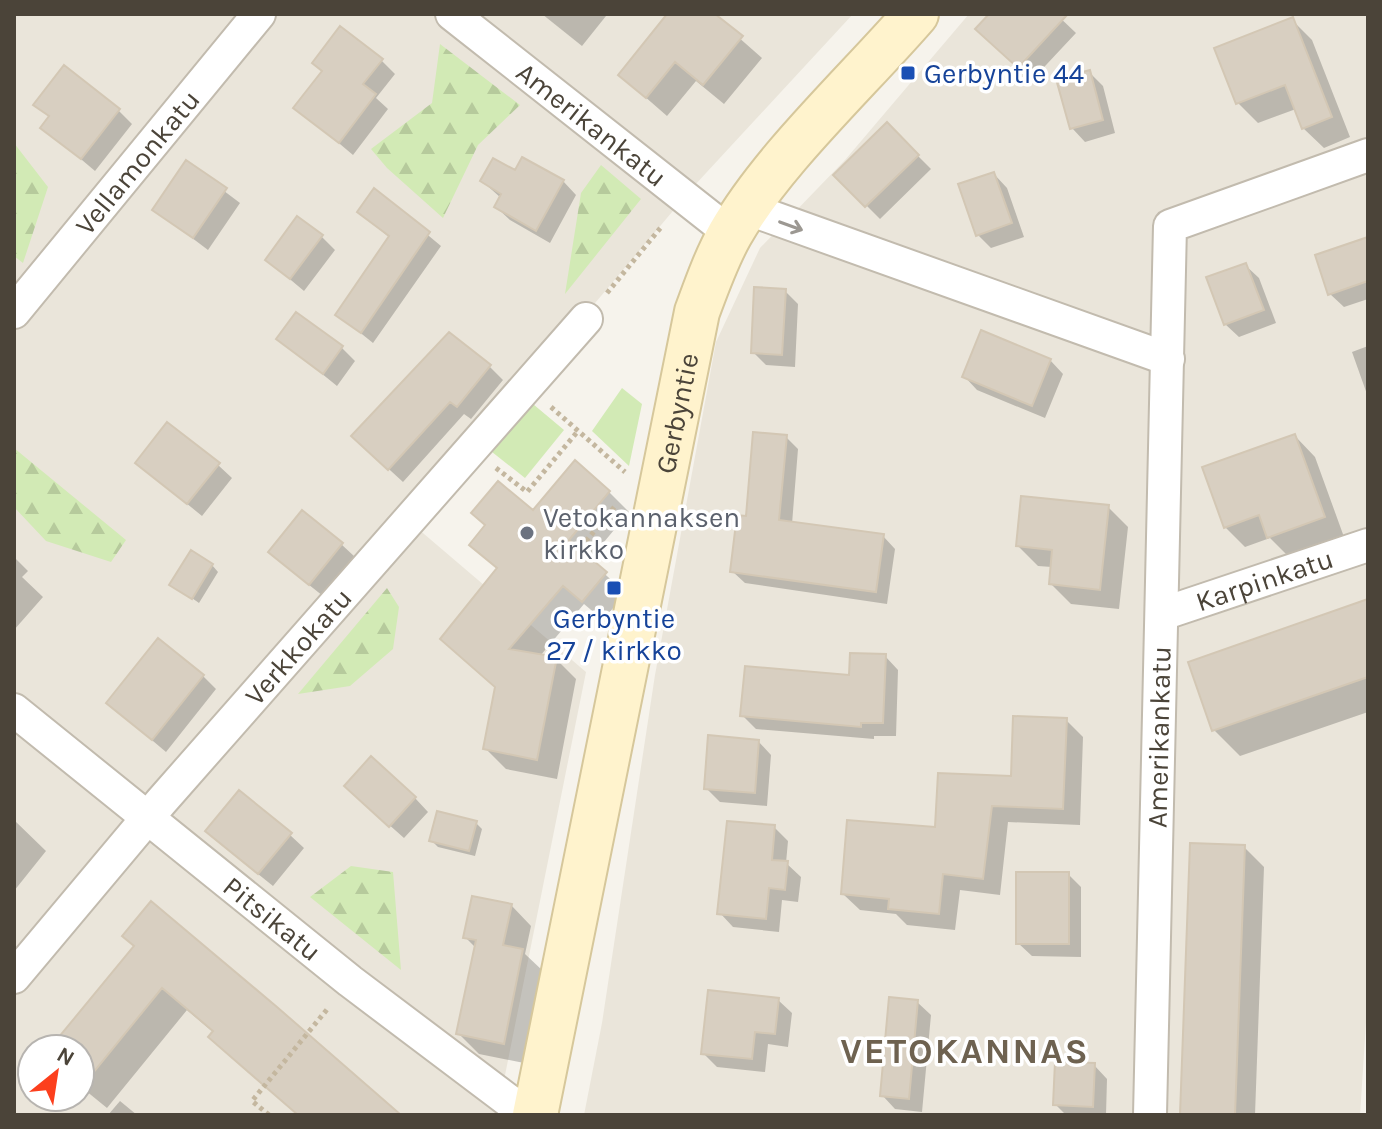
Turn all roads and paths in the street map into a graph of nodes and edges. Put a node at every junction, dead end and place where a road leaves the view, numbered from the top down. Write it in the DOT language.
graph roads {
  1 [pos="259,14"];
  2 [pos="452,14"];
  3 [pos="916,14"];
  4 [pos="1368,155"];
  5 [pos="738,221"];
  6 [pos="662,226"];
  7 [pos="14,312"];
  8 [pos="586,319"];
  9 [pos="1168,359"];
  10 [pos="527,387"];
  11 [pos="578,431"];
  12 [pos="473,449"];
  13 [pos="636,481"];
  14 [pos="626,493"];
  15 [pos="586,541"];
  16 [pos="1368,545"];
  17 [pos="1162,614"];
  18 [pos="14,710"];
  19 [pos="148,817"];
  20 [pos="14,977"];
  21 [pos="350,981"];
  22 [pos="269,1115"];
  23 [pos="537,1115"];
  24 [pos="1150,1115"];
  1 -- 7 [label="street, Vellamonkatu"];
  2 -- 5 [label="street, Amerikankatu"];
  3 -- 5 [label="main road, Gerbyntie"];
  4 -- 9 [label="street, Amerikankatu"];
  5 -- 9 [label="street, Amerikankatu, one-way"];
  5 -- 23 [label="main road, Gerbyntie"];
  6 -- 8 [label="path"];
  8 -- 10 [label="street, Verkkokatu"];
  9 -- 17 [label="street, Amerikankatu"];
  10 -- 11 [label="path"];
  10 -- 12 [label="street, Verkkokatu"];
  11 -- 12 [label="path"];
  11 -- 13 [label="path"];
  12 -- 19 [label="street, Verkkokatu"];
  14 -- 15 [label="path"];
  16 -- 17 [label="street, Karpinkatu"];
  17 -- 24 [label="street, Amerikankatu"];
  18 -- 19 [label="street, Pitsikatu"];
  19 -- 20 [label="street, Verkkokatu"];
  19 -- 21 [label="street, Pitsikatu"];
  21 -- 22 [label="path"];
  21 -- 23 [label="street, Pitsikatu"];
}
